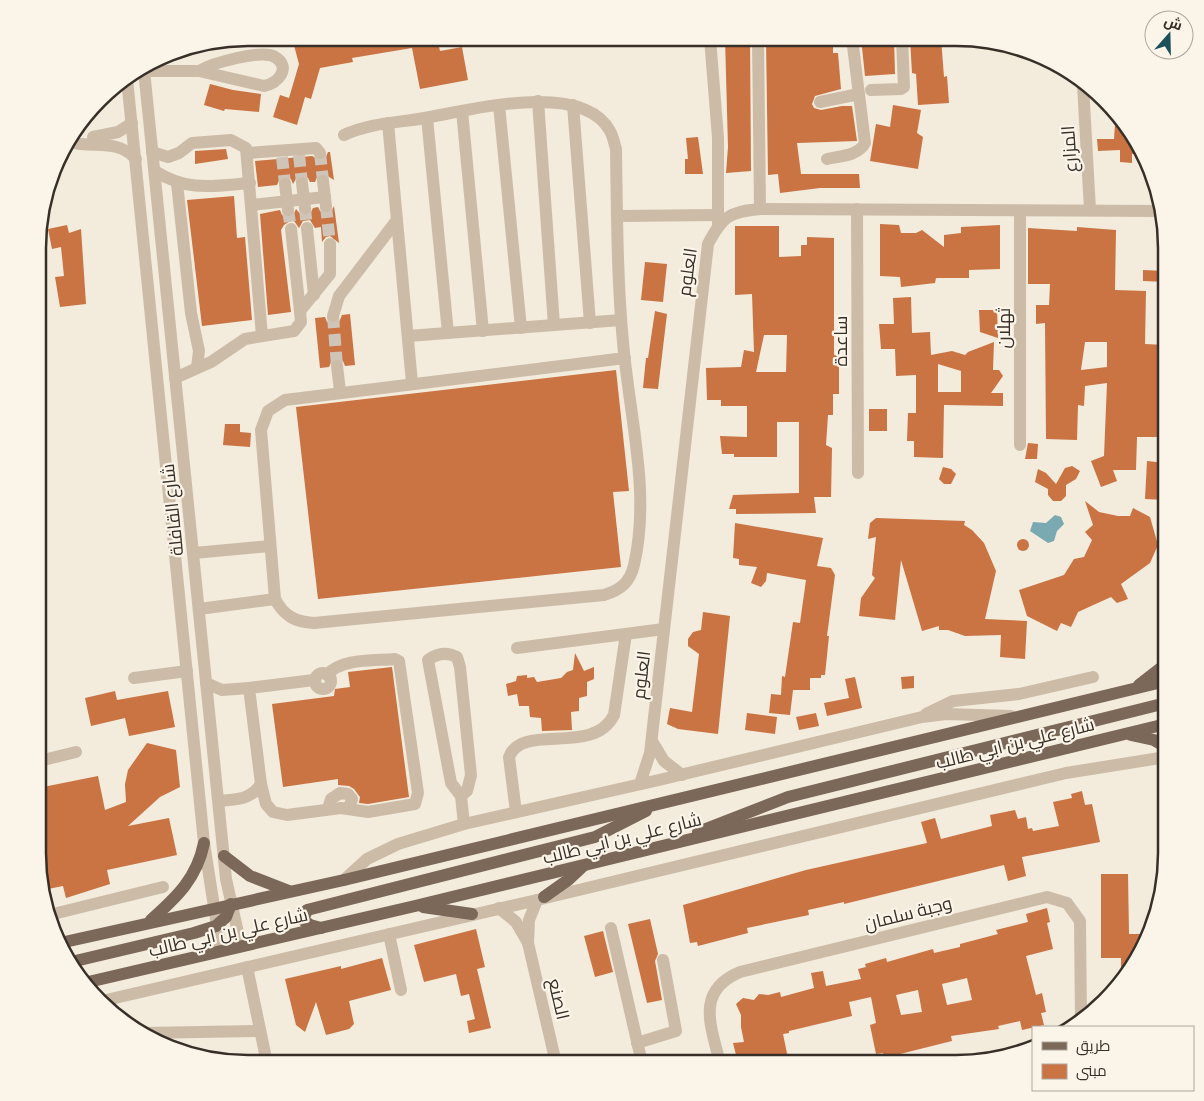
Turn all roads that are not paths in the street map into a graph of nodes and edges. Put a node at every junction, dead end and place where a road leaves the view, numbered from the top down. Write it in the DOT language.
graph roads {
  1 [pos="711,46"];
  2 [pos="758,46"];
  3 [pos="854,46"];
  4 [pos="902,46"];
  5 [pos="153,70"];
  6 [pos="199,71"];
  7 [pos="144,75"];
  8 [pos="128,86"];
  9 [pos="1083,91"];
  10 [pos="865,92"];
  11 [pos="538,100"];
  12 [pos="820,102"];
  13 [pos="499,105"];
  14 [pos="573,105"];
  15 [pos="462,111"];
  16 [pos="427,118"];
  17 [pos="388,122"];
  18 [pos="132,123"];
  19 [pos="344,135"];
  20 [pos="78,139"];
  21 [pos="76,143"];
  22 [pos="152,152"];
  23 [pos="248,153"];
  24 [pos="320,153"];
  25 [pos="136,159"];
  26 [pos="827,159"];
  27 [pos="155,172"];
  28 [pos="323,181"];
  29 [pos="177,183"];
  30 [pos="250,183"];
  31 [pos="302,183"];
  32 [pos="286,184"];
  33 [pos="304,204"];
  34 [pos="252,205"];
  35 [pos="288,205"];
  36 [pos="760,209"];
  37 [pos="857,209"];
  38 [pos="1090,210"];
  39 [pos="1020,211"];
  40 [pos="1154,212"];
  41 [pos="618,216"];
  42 [pos="397,220"];
  43 [pos="717,221"];
  44 [pos="307,228"];
  45 [pos="291,230"];
  46 [pos="330,244"];
  47 [pos="314,294"];
  48 [pos="300,311"];
  49 [pos="333,316"];
  50 [pos="621,320"];
  51 [pos="590,323"];
  52 [pos="554,325"];
  53 [pos="521,328"];
  54 [pos="483,331"];
  55 [pos="448,333"];
  56 [pos="262,336"];
  57 [pos="408,336"];
  58 [pos="624,358"];
  59 [pos="337,366"];
  60 [pos="197,367"];
  61 [pos="175,378"];
  62 [pos="412,383"];
  63 [pos="340,391"];
  64 [pos="1020,445"];
  65 [pos="858,473"];
  66 [pos="270,546"];
  67 [pos="194,553"];
  68 [pos="275,599"];
  69 [pos="199,609"];
  70 [pos="664,629"];
  71 [pos="626,634"];
  72 [pos="518,648"];
  73 [pos="1158,670"];
  74 [pos="187,671"];
  75 [pos="1093,677"];
  76 [pos="134,678"];
  77 [pos="206,683"];
  78 [pos="1158,683"];
  79 [pos="249,688"];
  80 [pos="1133,689"];
  81 [pos="965,699"];
  82 [pos="1158,705"];
  83 [pos="971,716"];
  84 [pos="1021,716"];
  85 [pos="922,717"];
  86 [pos="1158,726"];
  87 [pos="1126,734"];
  88 [pos="652,741"];
  89 [pos="1158,742"];
  90 [pos="76,752"];
  91 [pos="1158,758"];
  92 [pos="46,759"];
  93 [pos="682,775"];
  94 [pos="261,784"];
  95 [pos="640,784"];
  96 [pos="461,796"];
  97 [pos="245,798"];
  98 [pos="220,801"];
  99 [pos="655,806"];
  100 [pos="269,808"];
  101 [pos="516,812"];
  102 [pos="464,824"];
  103 [pos="204,843"];
  104 [pos="668,845"];
  105 [pos="224,856"];
  106 [pos="585,865"];
  107 [pos="344,880"];
  108 [pos="162,887"];
  109 [pos="289,891"];
  110 [pos="540,899"];
  111 [pos="231,904"];
  112 [pos="415,906"];
  113 [pos="212,908"];
  114 [pos="499,908"];
  115 [pos="56,913"];
  116 [pos="472,914"];
  117 [pos="150,922"];
  118 [pos="216,926"];
  119 [pos="321,928"];
  120 [pos="611,928"];
  121 [pos="389,934"];
  122 [pos="66,942"];
  123 [pos="528,943"];
  124 [pos="241,946"];
  125 [pos="221,950"];
  126 [pos="664,960"];
  127 [pos="77,961"];
  128 [pos="247,967"];
  129 [pos="92,981"];
  130 [pos="401,990"];
  131 [pos="109,999"];
  132 [pos="1080,1012"];
  133 [pos="260,1031"];
  134 [pos="157,1033"];
  135 [pos="637,1043"];
  136 [pos="266,1055"];
  137 [pos="554,1055"];
  138 [pos="640,1055"];
  139 [pos="716,1055"];
  1 -- 43 [label="street"];
  2 -- 36 [label="street"];
  3 -- 10 [label="street"];
  4 -- 10 [label="street"];
  5 -- 6 [label="street"];
  6 -- 6 [label="street"];
  7 -- 22 [label="street, شارع القافلة"];
  8 -- 18 [label="street, شارع القافلة"];
  9 -- 38 [label="street, المزارع"];
  10 -- 12 [label="street"];
  10 -- 26 [label="street"];
  11 -- 13 [label="street"];
  11 -- 14 [label="street"];
  11 -- 52 [label="street"];
  13 -- 15 [label="street"];
  13 -- 53 [label="street"];
  14 -- 41 [label="street"];
  14 -- 51 [label="street"];
  15 -- 16 [label="street"];
  15 -- 54 [label="street"];
  16 -- 17 [label="street"];
  16 -- 55 [label="street"];
  17 -- 19 [label="street"];
  17 -- 42 [label="street"];
  18 -- 20 [label="street"];
  18 -- 25 [label="street, شارع القافلة"];
  21 -- 25 [label="street"];
  22 -- 23 [label="street"];
  22 -- 27 [label="street, شارع القافلة"];
  23 -- 24 [label="street"];
  23 -- 30 [label="street"];
  25 -- 74 [label="street, شارع القافلة"];
  27 -- 29 [label="street"];
  27 -- 61 [label="street, شارع القافلة"];
  28 -- 33 [label="street"];
  29 -- 30 [label="street"];
  29 -- 60 [label="street"];
  30 -- 34 [label="street"];
  31 -- 33 [label="street"];
  32 -- 35 [label="street"];
  33 -- 35 [label="street"];
  34 -- 35 [label="street"];
  34 -- 56 [label="street"];
  36 -- 37 [label="street"];
  36 -- 43 [label="street"];
  37 -- 39 [label="street"];
  37 -- 65 [label="street, ساعدة"];
  38 -- 39 [label="street"];
  38 -- 40 [label="street"];
  39 -- 64 [label="street, ثهلان"];
  41 -- 43 [label="street"];
  41 -- 50 [label="street"];
  42 -- 49 [label="street"];
  42 -- 57 [label="street"];
  43 -- 70 [label="street, العلوم"];
  44 -- 47 [label="street"];
  45 -- 48 [label="street"];
  46 -- 47 [label="street"];
  47 -- 48 [label="street"];
  48 -- 56 [label="street"];
  50 -- 51 [label="street"];
  50 -- 58 [label="street"];
  51 -- 52 [label="street"];
  52 -- 53 [label="street"];
  53 -- 54 [label="street"];
  54 -- 55 [label="street"];
  55 -- 57 [label="street"];
  56 -- 60 [label="street"];
  57 -- 62 [label="street"];
  58 -- 62 [label="street"];
  58 -- 68 [label="street"];
  59 -- 63 [label="street"];
  60 -- 61 [label="street"];
  61 -- 67 [label="street, شارع القافلة"];
  62 -- 63 [label="street"];
  63 -- 66 [label="street"];
  66 -- 67 [label="street"];
  66 -- 68 [label="street"];
  67 -- 69 [label="street, شارع القافلة"];
  68 -- 69 [label="street"];
  69 -- 77 [label="street, شارع القافلة"];
  70 -- 71 [label="street"];
  70 -- 88 [label="street, العلوم"];
  71 -- 72 [label="street"];
  71 -- 101 [label="street"];
  73 -- 80 [label="main road"];
  74 -- 76 [label="street"];
  74 -- 103 [label="street, شارع القافلة"];
  75 -- 81 [label="street"];
  77 -- 79 [label="street"];
  77 -- 98 [label="street, شارع القافلة"];
  78 -- 80 [label="main road, شارع علي بن ابي طالب"];
  79 -- 94 [label="street"];
  79 -- 100 [label="street"];
  80 -- 84 [label="main road, شارع علي بن ابي طالب"];
  81 -- 83 [label="street"];
  81 -- 85 [label="street"];
  82 -- 104 [label="main road"];
  83 -- 84 [label="street, شارع علي بن ابي طالب"];
  83 -- 85 [label="street, شارع علي بن ابي طالب"];
  84 -- 99 [label="main road, شارع علي بن ابي طالب"];
  85 -- 93 [label="street, شارع علي بن ابي طالب"];
  86 -- 87 [label="main road, شارع علي بن ابي طالب"];
  87 -- 89 [label="main road"];
  87 -- 104 [label="main road, شارع علي بن ابي طالب"];
  88 -- 93 [label="street"];
  88 -- 95 [label="street, العلوم"];
  90 -- 92 [label="street"];
  91 -- 110 [label="street"];
  93 -- 95 [label="street, شارع علي بن ابي طالب"];
  94 -- 97 [label="street"];
  94 -- 100 [label="street"];
  95 -- 101 [label="street, شارع علي بن ابي طالب"];
  96 -- 96 [label="street"];
  96 -- 102 [label="street"];
  97 -- 98 [label="street"];
  97 -- 100 [label="street"];
  98 -- 105 [label="street, شارع القافلة"];
  99 -- 107 [label="main road, شارع علي بن ابي طالب"];
  99 -- 119 [label="main road"];
  101 -- 102 [label="street, شارع علي بن ابي طالب"];
  102 -- 107 [label="street, شارع علي بن ابي طالب"];
  103 -- 113 [label="street, شارع القافلة"];
  103 -- 117 [label="main road"];
  104 -- 106 [label="main road, شارع علي بن ابي طالب"];
  105 -- 109 [label="main road"];
  105 -- 111 [label="street, شارع القافلة"];
  106 -- 110 [label="main road"];
  106 -- 112 [label="main road, شارع علي بن ابي طالب"];
  107 -- 109 [label="main road, شارع علي بن ابي طالب"];
  108 -- 115 [label="street"];
  109 -- 111 [label="main road, شارع علي بن ابي طالب"];
  110 -- 114 [label="street"];
  110 -- 123 [label="street, الصنع"];
  111 -- 113 [label="main road, شارع علي بن ابي طالب"];
  111 -- 118 [label="main road"];
  111 -- 124 [label="street, شارع القافلة"];
  112 -- 116 [label="main road"];
  112 -- 119 [label="main road, شارع علي بن ابي طالب"];
  113 -- 117 [label="main road, شارع علي بن ابي طالب"];
  113 -- 118 [label="street, شارع القافلة"];
  114 -- 116 [label="street"];
  114 -- 123 [label="street, الصنع"];
  116 -- 121 [label="street"];
  117 -- 122 [label="main road, شارع علي بن ابي طالب"];
  118 -- 125 [label="street, شارع القافلة"];
  118 -- 127 [label="main road"];
  119 -- 124 [label="main road, شارع علي بن ابي طالب"];
  120 -- 135 [label="street"];
  121 -- 128 [label="street"];
  121 -- 130 [label="street"];
  123 -- 137 [label="street, الصنع"];
  124 -- 125 [label="main road, شارع علي بن ابي طالب"];
  125 -- 129 [label="main road, شارع علي بن ابي طالب"];
  126 -- 135 [label="street"];
  128 -- 131 [label="street"];
  128 -- 133 [label="street"];
  132 -- 139 [label="street, وجبة سلمان"];
  133 -- 134 [label="street"];
  133 -- 136 [label="street"];
  135 -- 138 [label="street"];
}
